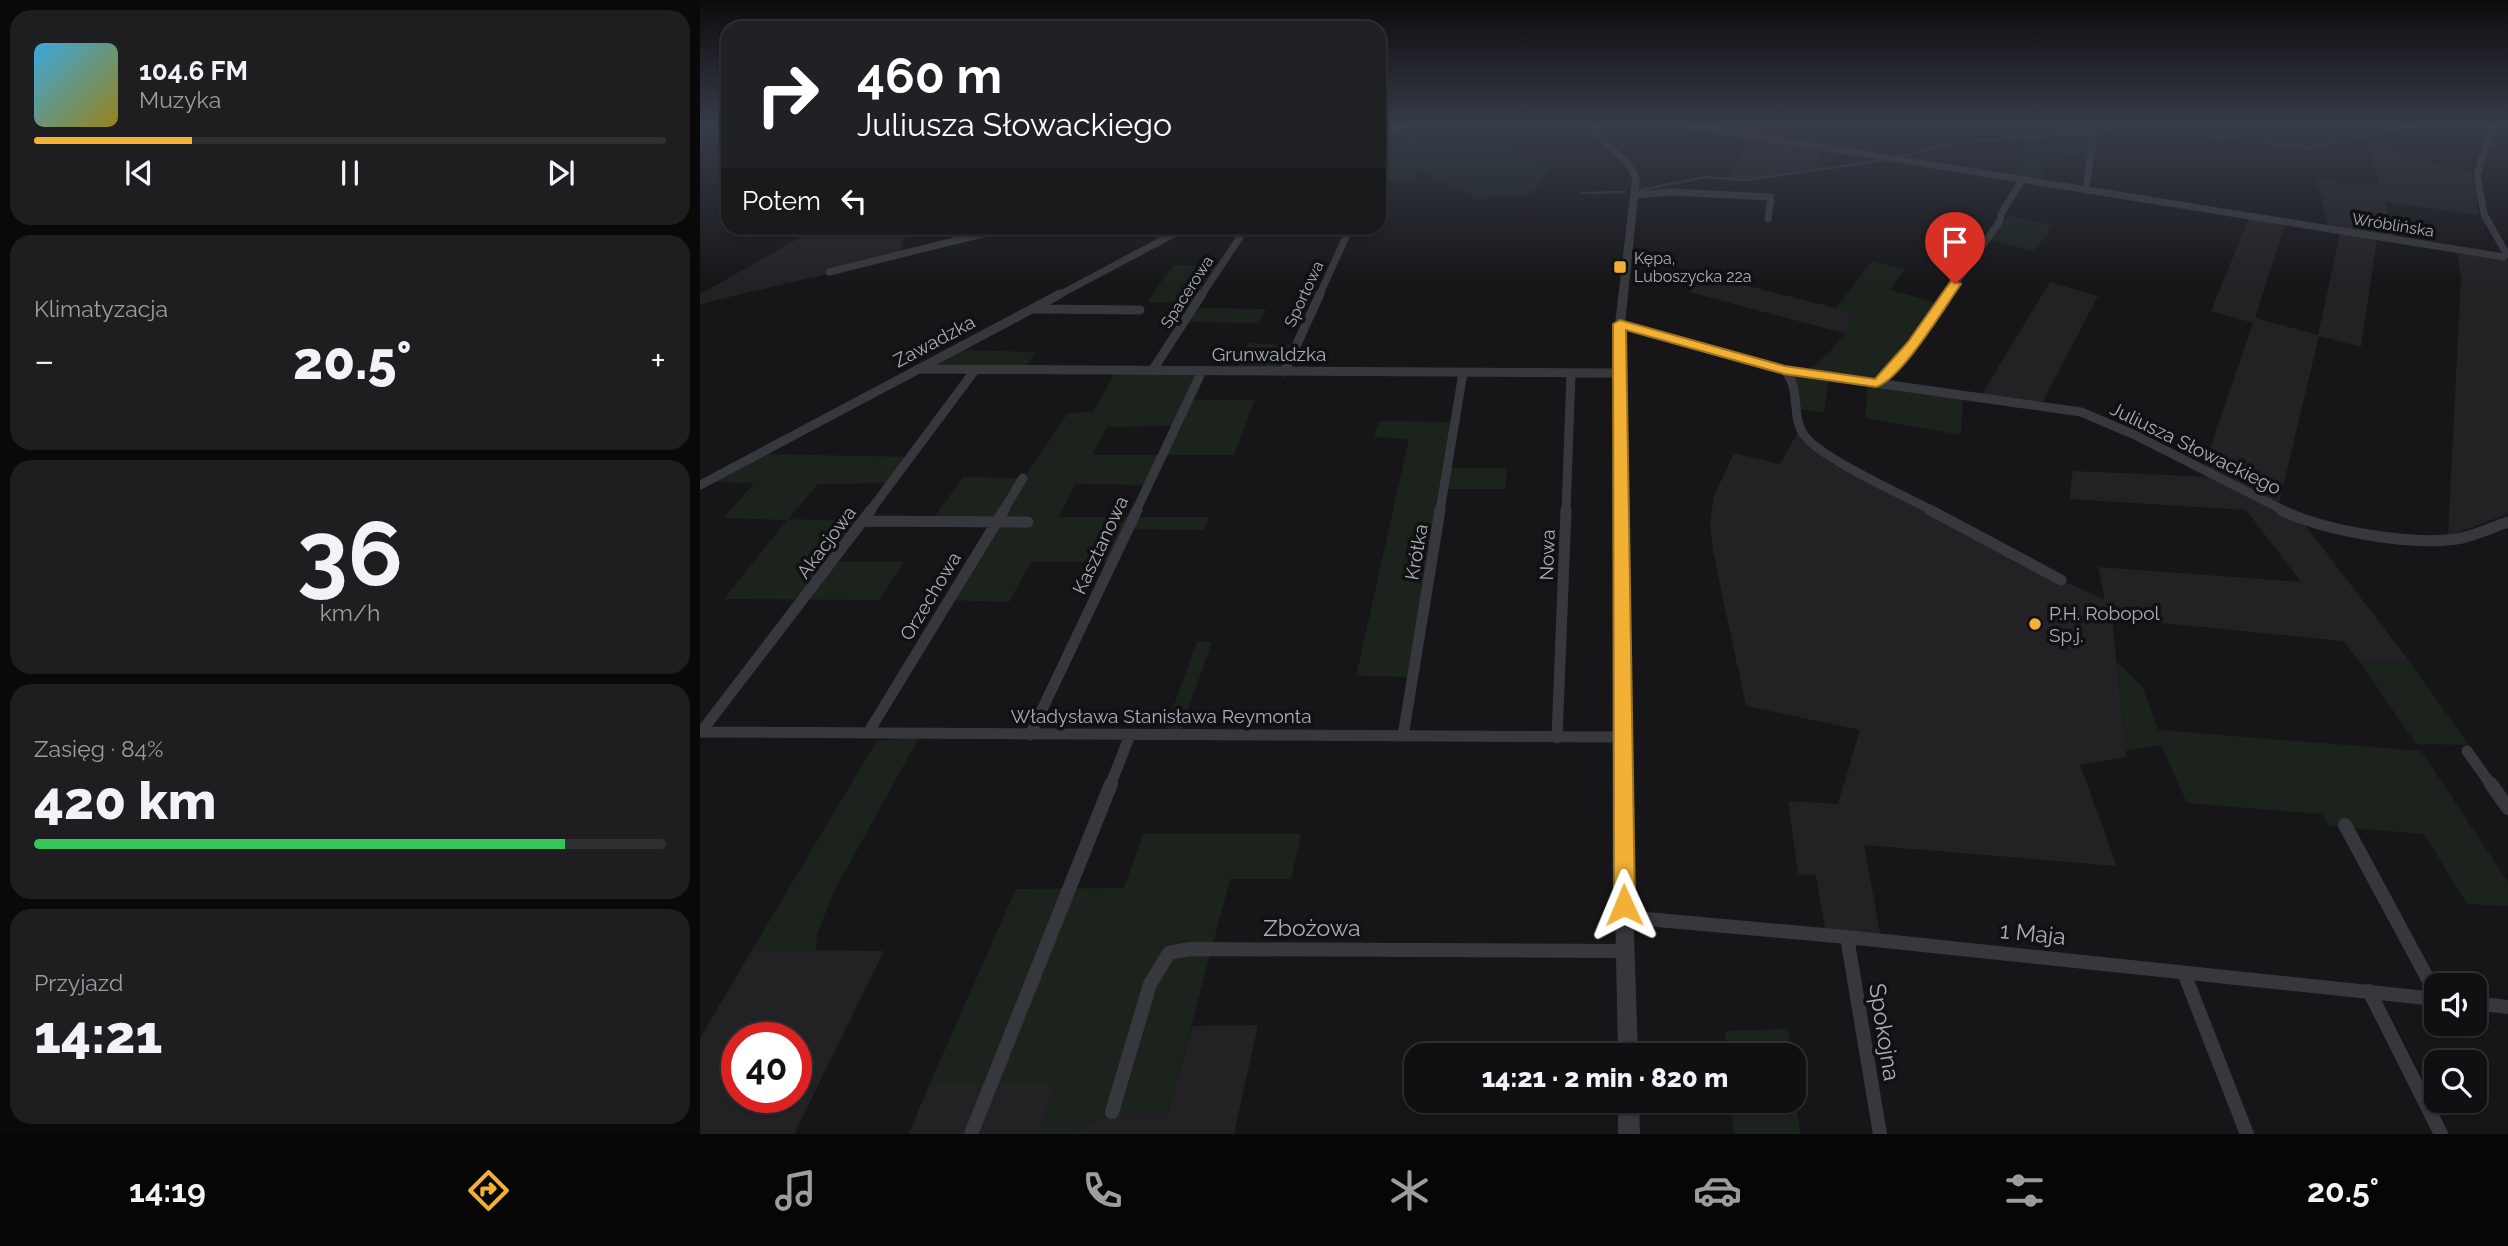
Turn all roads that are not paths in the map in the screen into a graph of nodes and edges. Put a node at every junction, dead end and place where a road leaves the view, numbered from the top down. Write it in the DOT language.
graph roads {
  1 [pos="1636,179"];
  2 [pos="2015,179"];
  3 [pos="2088,179"];
  4 [pos="2478,179"];
  5 [pos="2022,180"];
  6 [pos="2086,190"];
  7 [pos="1635,195"];
  8 [pos="1768,219"];
  9 [pos="979,235"];
  10 [pos="1172,235"];
  11 [pos="1241,235"];
  12 [pos="1347,235"];
  13 [pos="829,272"];
  14 [pos="1032,309"];
  15 [pos="1140,310"];
  16 [pos="1620,324"];
  17 [pos="918,369"];
  18 [pos="975,370"];
  19 [pos="1784,370"];
  20 [pos="1152,371"];
  21 [pos="1202,371"];
  22 [pos="1284,372"];
  23 [pos="1464,373"];
  24 [pos="1571,373"];
  25 [pos="1620,373"];
  26 [pos="1876,383"];
  27 [pos="1023,478"];
  28 [pos="700,485"];
  29 [pos="863,521"];
  30 [pos="1028,522"];
  31 [pos="2508,522"];
  32 [pos="995,523"];
  33 [pos="2061,579"];
  34 [pos="701,732"];
  35 [pos="868,733"];
  36 [pos="1030,735"];
  37 [pos="1130,735"];
  38 [pos="1403,736"];
  39 [pos="1622,737"];
  40 [pos="1557,738"];
  41 [pos="2467,751"];
  42 [pos="2508,808"];
  43 [pos="2345,825"];
  44 [pos="1624,917"];
  45 [pos="1847,937"];
  46 [pos="1625,951"];
  47 [pos="2184,973"];
  48 [pos="2424,973"];
  49 [pos="2369,991"];
  50 [pos="2424,995"];
  51 [pos="2487,1005"];
  52 [pos="2508,1007"];
  53 [pos="1628,1043"];
  54 [pos="1112,1112"];
  55 [pos="1629,1113"];
  56 [pos="971,1134"];
  57 [pos="1629,1134"];
  58 [pos="1880,1134"];
  59 [pos="2248,1134"];
  60 [pos="2441,1134"];
  1 -- 7 [label="street"];
  2 -- 5 [label="street, Wróblińska"];
  3 -- 6 [label="street"];
  4 -- 6 [label="street, Wróblińska"];
  5 -- 6 [label="street, Wróblińska"];
  5 -- 26 [label="street"];
  7 -- 8 [label="street"];
  7 -- 16 [label="street"];
  9 -- 13 [label="street"];
  10 -- 14 [label="street, Zawadzka"];
  11 -- 20 [label="street, Spacerowa"];
  12 -- 22 [label="street, Sportowa"];
  14 -- 15 [label="street"];
  14 -- 17 [label="street, Zawadzka"];
  16 -- 19 [label="street, Juliusza Słowackiego"];
  16 -- 25 [label="street"];
  17 -- 18 [label="street, Grunwaldzka"];
  17 -- 28 [label="street, Zawadzka"];
  18 -- 20 [label="street, Grunwaldzka"];
  18 -- 29 [label="street, Akacjowa"];
  19 -- 26 [label="street, Juliusza Słowackiego"];
  19 -- 33 [label="street"];
  20 -- 21 [label="street, Grunwaldzka"];
  21 -- 22 [label="street, Grunwaldzka"];
  21 -- 36 [label="street, Kasztanowa"];
  22 -- 23 [label="street, Grunwaldzka"];
  23 -- 24 [label="street, Grunwaldzka"];
  23 -- 38 [label="street, Krótka"];
  24 -- 25 [label="street, Grunwaldzka"];
  24 -- 40 [label="street, Nowa"];
  25 -- 39 [label="street"];
  26 -- 31 [label="street, Juliusza Słowackiego"];
  27 -- 32 [label="street, Orzechowa"];
  29 -- 32 [label="street"];
  29 -- 34 [label="street, Akacjowa"];
  30 -- 32 [label="street"];
  32 -- 35 [label="street, Orzechowa"];
  34 -- 35 [label="street, Władysława Stanisława Reymonta"];
  35 -- 36 [label="street, Władysława Stanisława Reymonta"];
  36 -- 37 [label="street, Władysława Stanisława Reymonta"];
  37 -- 38 [label="street, Władysława Stanisława Reymonta"];
  37 -- 56 [label="street"];
  38 -- 40 [label="street, Władysława Stanisława Reymonta"];
  39 -- 40 [label="street, Władysława Stanisława Reymonta"];
  39 -- 44 [label="street"];
  41 -- 42 [label="street"];
  43 -- 48 [label="street, 1 Maja"];
  44 -- 45 [label="street, 1 Maja"];
  44 -- 46 [label="street"];
  45 -- 47 [label="street, 1 Maja"];
  45 -- 58 [label="street, Spokojna"];
  46 -- 53 [label="street"];
  46 -- 54 [label="street, Zbożowa"];
  47 -- 49 [label="street, 1 Maja"];
  47 -- 59 [label="street"];
  49 -- 50 [label="street, 1 Maja"];
  49 -- 60 [label="street"];
  51 -- 52 [label="street"];
  55 -- 57 [label="street"];
}
